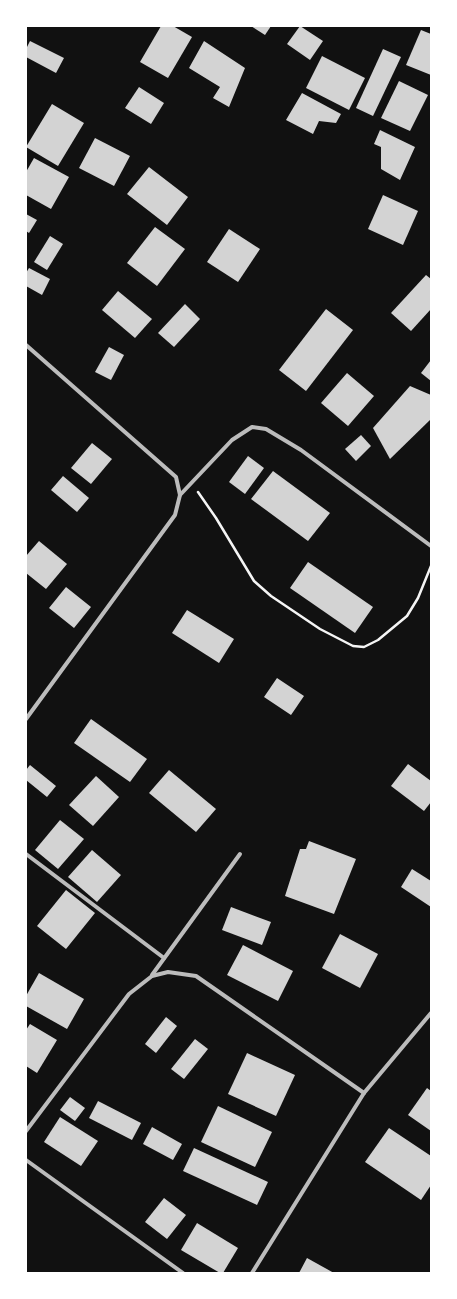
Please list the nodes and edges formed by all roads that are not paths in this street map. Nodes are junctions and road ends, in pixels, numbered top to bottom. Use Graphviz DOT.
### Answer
graph roads {
  1 [pos="26,345"];
  2 [pos="180,495"];
  3 [pos="431,546"];
  4 [pos="26,719"];
  5 [pos="26,854"];
  6 [pos="240,854"];
  7 [pos="164,958"];
  8 [pos="152,976"];
  9 [pos="431,1013"];
  10 [pos="364,1093"];
  11 [pos="26,1131"];
  12 [pos="26,1160"];
  13 [pos="183,1273"];
  14 [pos="252,1273"];
  1 -- 2 [label="street"];
  2 -- 3 [label="street"];
  2 -- 4 [label="street"];
  5 -- 7 [label="street"];
  6 -- 7 [label="street"];
  7 -- 8 [label="street"];
  8 -- 10 [label="street"];
  8 -- 11 [label="street"];
  9 -- 10 [label="street"];
  10 -- 14 [label="street"];
  12 -- 13 [label="street"];
}
